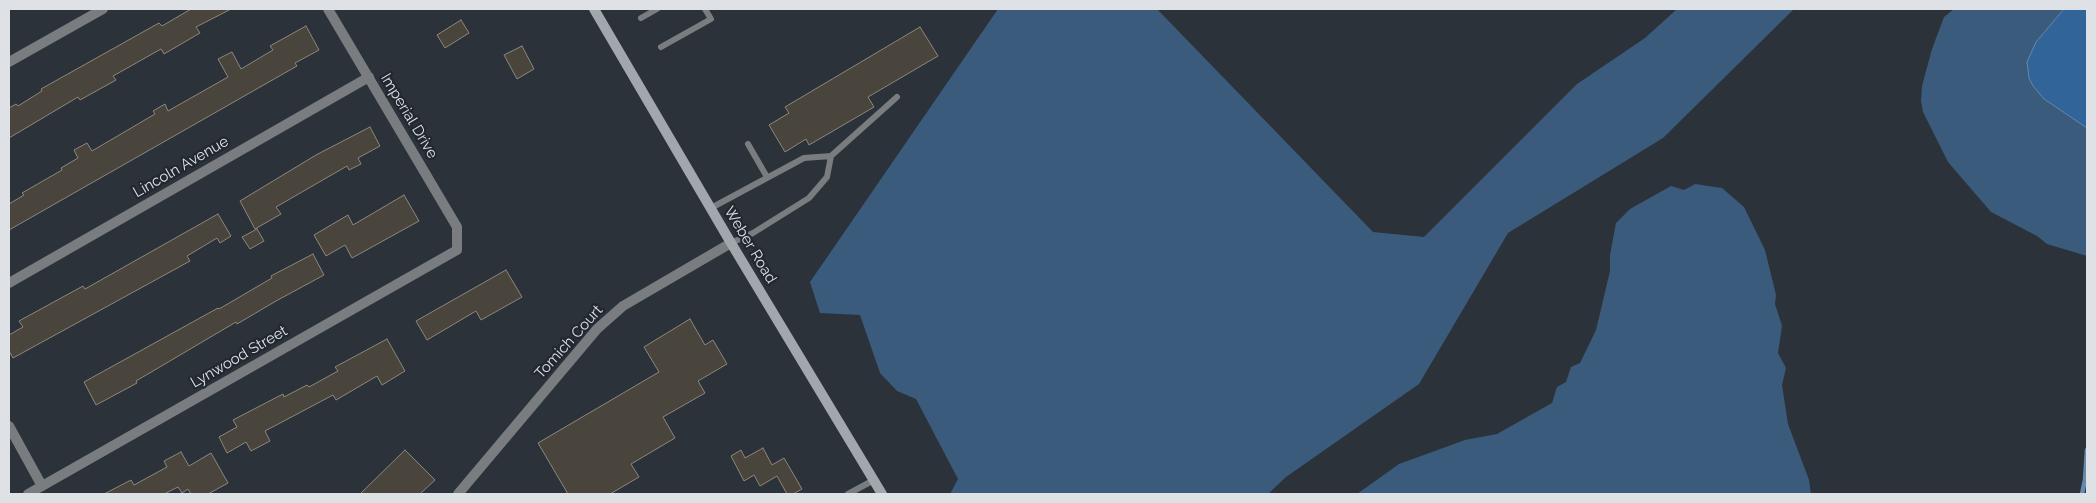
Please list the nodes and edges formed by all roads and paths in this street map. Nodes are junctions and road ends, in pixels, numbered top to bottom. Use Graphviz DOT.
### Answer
graph roads {
  1 [pos="103,9"];
  2 [pos="328,9"];
  3 [pos="594,9"];
  4 [pos="656,9"];
  5 [pos="705,9"];
  6 [pos="641,18"];
  7 [pos="661,47"];
  8 [pos="9,62"];
  9 [pos="369,77"];
  10 [pos="897,97"];
  11 [pos="748,144"];
  12 [pos="831,156"];
  13 [pos="766,177"];
  14 [pos="711,208"];
  15 [pos="458,241"];
  16 [pos="731,242"];
  17 [pos="9,283"];
  18 [pos="9,426"];
  19 [pos="874,480"];
  20 [pos="42,486"];
  21 [pos="28,494"];
  22 [pos="458,494"];
  23 [pos="848,494"];
  24 [pos="882,494"];
  1 -- 8 [label="street"];
  2 -- 9 [label="street, Imperial Drive"];
  3 -- 14 [label="main road, Weber Road"];
  4 -- 6 [label="lane"];
  5 -- 7 [label="lane"];
  9 -- 15 [label="street, Imperial Drive"];
  9 -- 17 [label="street, Lincoln Avenue"];
  10 -- 12 [label="lane"];
  11 -- 13 [label="lane"];
  12 -- 13 [label="lane"];
  12 -- 16 [label="lane"];
  13 -- 14 [label="lane"];
  14 -- 16 [label="main road, Weber Road"];
  15 -- 20 [label="street, Lynwood Street"];
  16 -- 19 [label="main road, Weber Road"];
  16 -- 22 [label="street, Tomich Court"];
  18 -- 20 [label="street"];
  19 -- 23 [label="lane"];
  19 -- 24 [label="main road, Weber Road"];
  20 -- 21 [label="street, Lynwood Street"];
}
